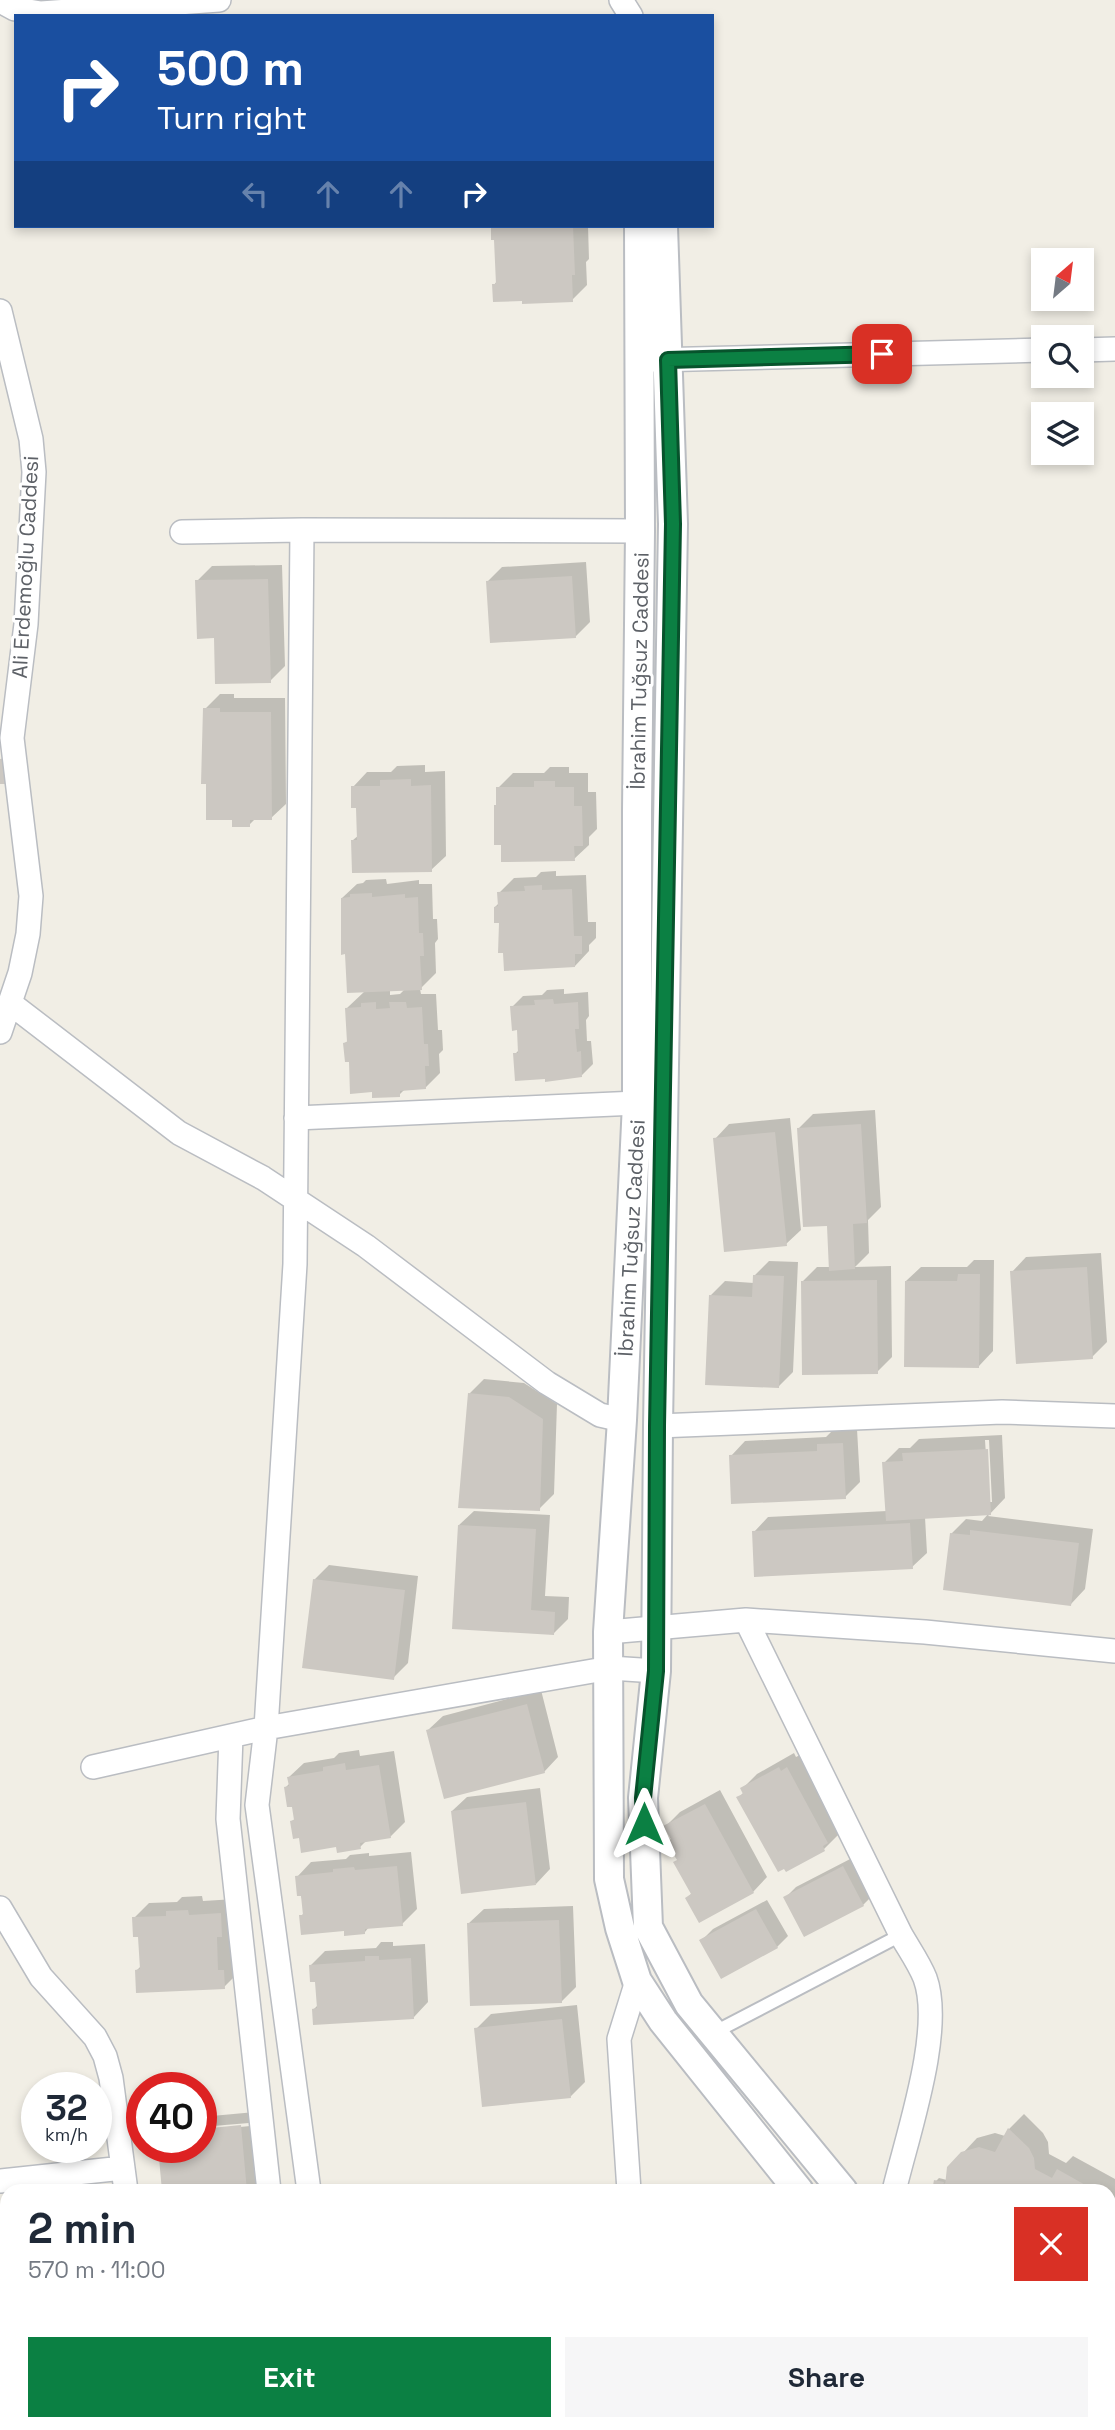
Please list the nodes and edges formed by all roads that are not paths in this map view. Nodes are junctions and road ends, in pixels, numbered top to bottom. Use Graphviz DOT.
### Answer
graph roads {
  1 [pos="219,0"];
  2 [pos="0,1"];
  3 [pos="639,228"];
  4 [pos="663,228"];
  5 [pos="0,311"];
  6 [pos="1094,349"];
  7 [pos="1115,349"];
  8 [pos="1031,351"];
  9 [pos="639,360"];
  10 [pos="668,360"];
  11 [pos="302,530"];
  12 [pos="640,531"];
  13 [pos="182,532"];
  14 [pos="10,1003"];
  15 [pos="0,1032"];
  16 [pos="637,1104"];
  17 [pos="296,1118"];
  18 [pos="295,1198"];
  19 [pos="1115,1416"];
  20 [pos="622,1420"];
  21 [pos="657,1426"];
  22 [pos="746,1620"];
  23 [pos="655,1628"];
  24 [pos="608,1632"];
  25 [pos="1115,1651"];
  26 [pos="610,1668"];
  27 [pos="656,1671"];
  28 [pos="266,1728"];
  29 [pos="231,1736"];
  30 [pos="93,1767"];
  31 [pos="0,1908"];
  32 [pos="901,1935"];
  33 [pos="637,1981"];
  34 [pos="713,2033"];
  35 [pos="123,2168"];
  36 [pos="0,2181"];
  37 [pos="124,2184"];
  38 [pos="268,2184"];
  39 [pos="308,2184"];
  40 [pos="629,2184"];
  41 [pos="793,2184"];
  42 [pos="837,2184"];
  43 [pos="896,2184"];
  1 -- 2 [label="street"];
  3 -- 9 [label="street, İbrahim Tuğsuz Caddesi"];
  4 -- 10 [label="street, İbrahim Tuğsuz Caddesi"];
  5 -- 14 [label="street, Ali Erdemoğlu Caddesi"];
  6 -- 7 [label="street"];
  8 -- 10 [label="street"];
  9 -- 10 [label="street"];
  9 -- 12 [label="street, İbrahim Tuğsuz Caddesi"];
  10 -- 21 [label="street, İbrahim Tuğsuz Caddesi"];
  11 -- 12 [label="street"];
  11 -- 13 [label="street"];
  11 -- 17 [label="street"];
  12 -- 16 [label="street, İbrahim Tuğsuz Caddesi"];
  14 -- 15 [label="street, Ali Erdemoğlu Caddesi"];
  14 -- 18 [label="street"];
  16 -- 17 [label="street"];
  16 -- 20 [label="street, İbrahim Tuğsuz Caddesi"];
  17 -- 18 [label="street"];
  18 -- 20 [label="street"];
  18 -- 28 [label="street"];
  19 -- 21 [label="street"];
  20 -- 24 [label="street, İbrahim Tuğsuz Caddesi"];
  21 -- 23 [label="street, İbrahim Tuğsuz Caddesi"];
  22 -- 23 [label="street"];
  22 -- 25 [label="street"];
  22 -- 32 [label="street"];
  23 -- 24 [label="street"];
  23 -- 27 [label="street, İbrahim Tuğsuz Caddesi"];
  24 -- 26 [label="street, İbrahim Tuğsuz Caddesi"];
  26 -- 27 [label="street"];
  26 -- 28 [label="street"];
  26 -- 33 [label="street, İbrahim Tuğsuz Caddesi"];
  27 -- 34 [label="street, İbrahim Tuğsuz Caddesi"];
  28 -- 29 [label="street"];
  28 -- 39 [label="street"];
  29 -- 30 [label="street"];
  29 -- 38 [label="street"];
  31 -- 35 [label="street"];
  32 -- 34 [label="lane"];
  32 -- 43 [label="street"];
  33 -- 40 [label="street"];
  33 -- 41 [label="street, İbrahim Tuğsuz Caddesi"];
  34 -- 42 [label="street, İbrahim Tuğsuz Caddesi"];
  35 -- 36 [label="street"];
  35 -- 37 [label="street"];
}
